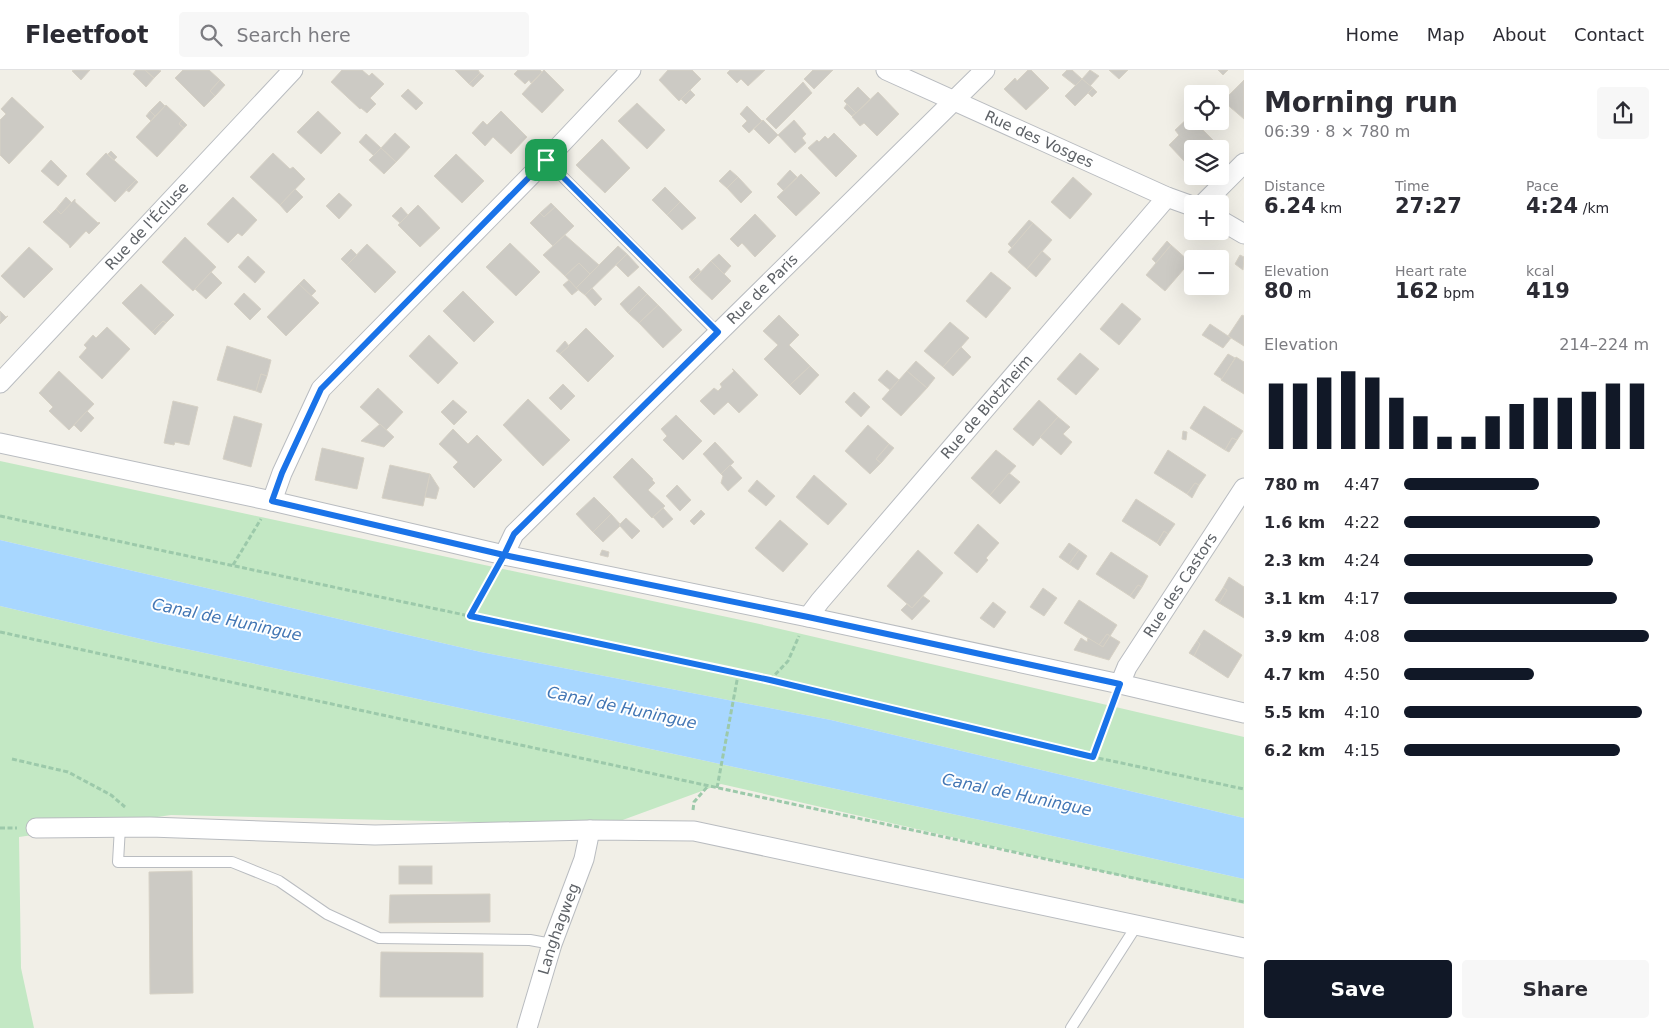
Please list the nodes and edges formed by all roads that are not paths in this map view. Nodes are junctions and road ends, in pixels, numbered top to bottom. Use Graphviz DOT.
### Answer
graph roads {
  1 [pos="294,70"];
  2 [pos="631,70"];
  3 [pos="886,70"];
  4 [pos="985,70"];
  5 [pos="955,101"];
  6 [pos="546,160"];
  7 [pos="1244,163"];
  8 [pos="1212,195"];
  9 [pos="1167,197"];
  10 [pos="1184,203"];
  11 [pos="1229,225"];
  12 [pos="1244,234"];
  13 [pos="718,332"];
  14 [pos="0,383"];
  15 [pos="0,443"];
  16 [pos="1244,488"];
  17 [pos="272,501"];
  18 [pos="504,555"];
  19 [pos="808,617"];
  20 [pos="1120,684"];
  21 [pos="1244,713"];
  22 [pos="120,827"];
  23 [pos="36,828"];
  24 [pos="590,830"];
  25 [pos="1137,925"];
  26 [pos="552,944"];
  27 [pos="1244,948"];
  28 [pos="527,1028"];
  29 [pos="1071,1028"];
  1 -- 14 [label="street, Rue de l'Écluse"];
  2 -- 6 [label="street"];
  3 -- 5 [label="street, Rue des Vosges"];
  4 -- 5 [label="street, Rue de Paris"];
  5 -- 9 [label="street, Rue des Vosges"];
  5 -- 13 [label="street, Rue de Paris"];
  6 -- 13 [label="lane"];
  6 -- 17 [label="street"];
  7 -- 8 [label="street"];
  9 -- 10 [label="street, Rue des Vosges"];
  9 -- 19 [label="street, Rue de Blotzheim"];
  11 -- 12 [label="street"];
  13 -- 18 [label="street, Rue de Paris"];
  15 -- 17 [label="street"];
  16 -- 20 [label="street, Rue des Castors"];
  17 -- 18 [label="street"];
  18 -- 19 [label="street"];
  19 -- 20 [label="street"];
  20 -- 21 [label="street"];
  22 -- 23 [label="street"];
  22 -- 24 [label="street"];
  22 -- 26 [label="lane"];
  24 -- 25 [label="street"];
  24 -- 26 [label="street, Langhagweg"];
  25 -- 27 [label="street"];
  25 -- 29 [label="lane"];
  26 -- 28 [label="street, Langhagweg"];
}
